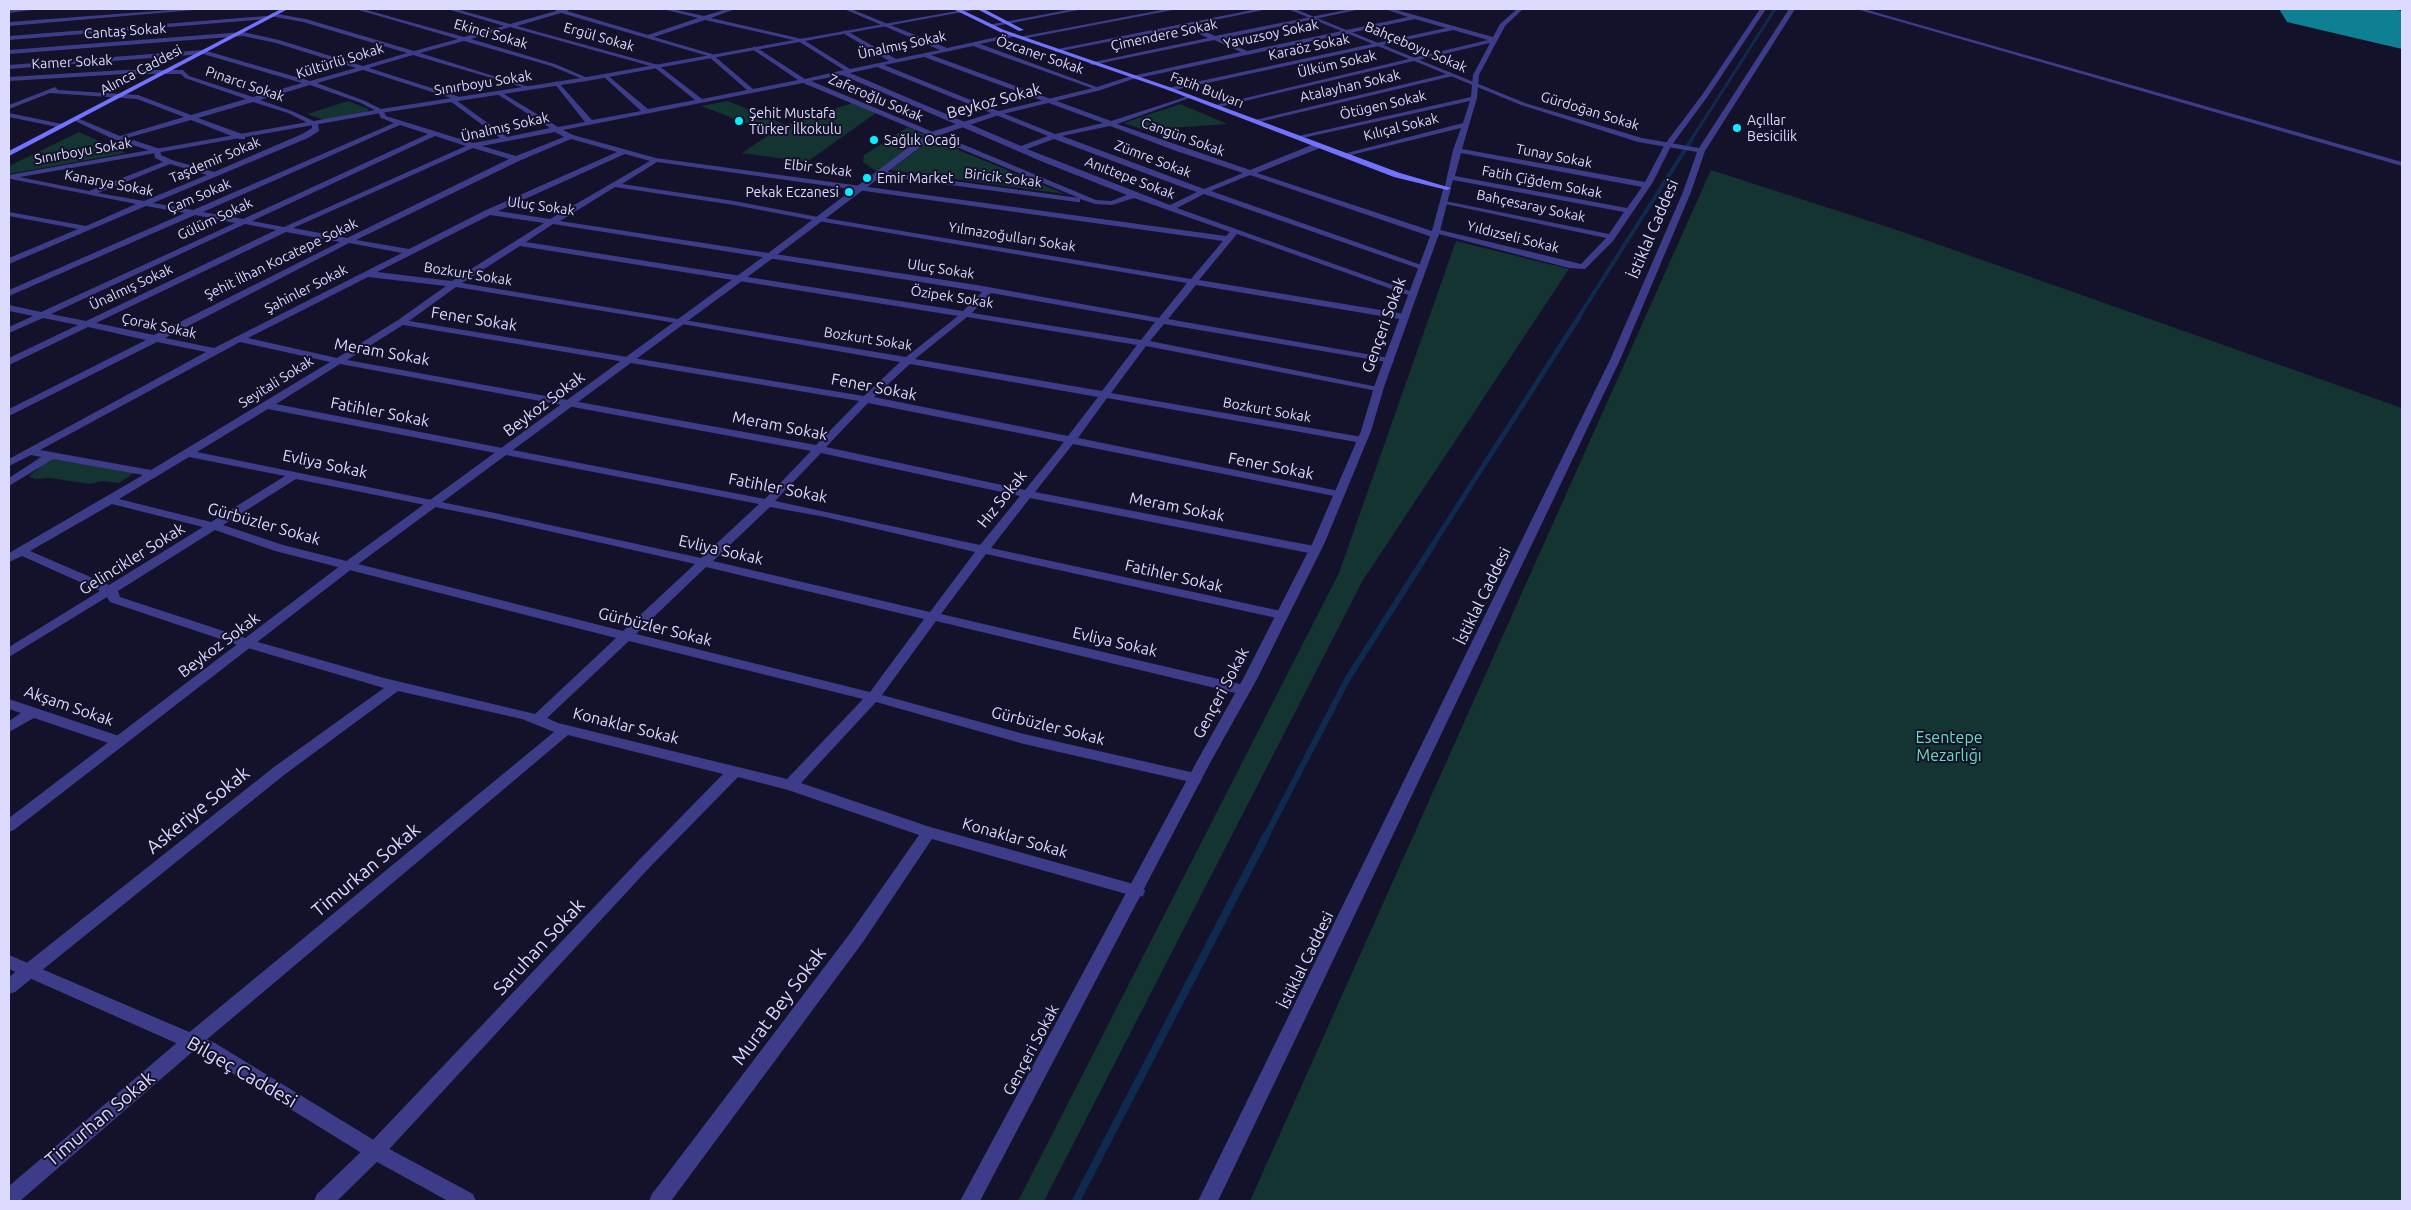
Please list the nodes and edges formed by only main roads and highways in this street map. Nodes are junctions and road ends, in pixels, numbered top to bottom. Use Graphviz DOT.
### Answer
graph roads {
  1 [pos="285,9"];
  2 [pos="980,9"];
  3 [pos="958,10"];
  4 [pos="10,152"];
  1 -- 4 [label="main road, Alınca Caddesi"];
  2 -- 3 [label="main road, Fatih Bulvarı"];
}
